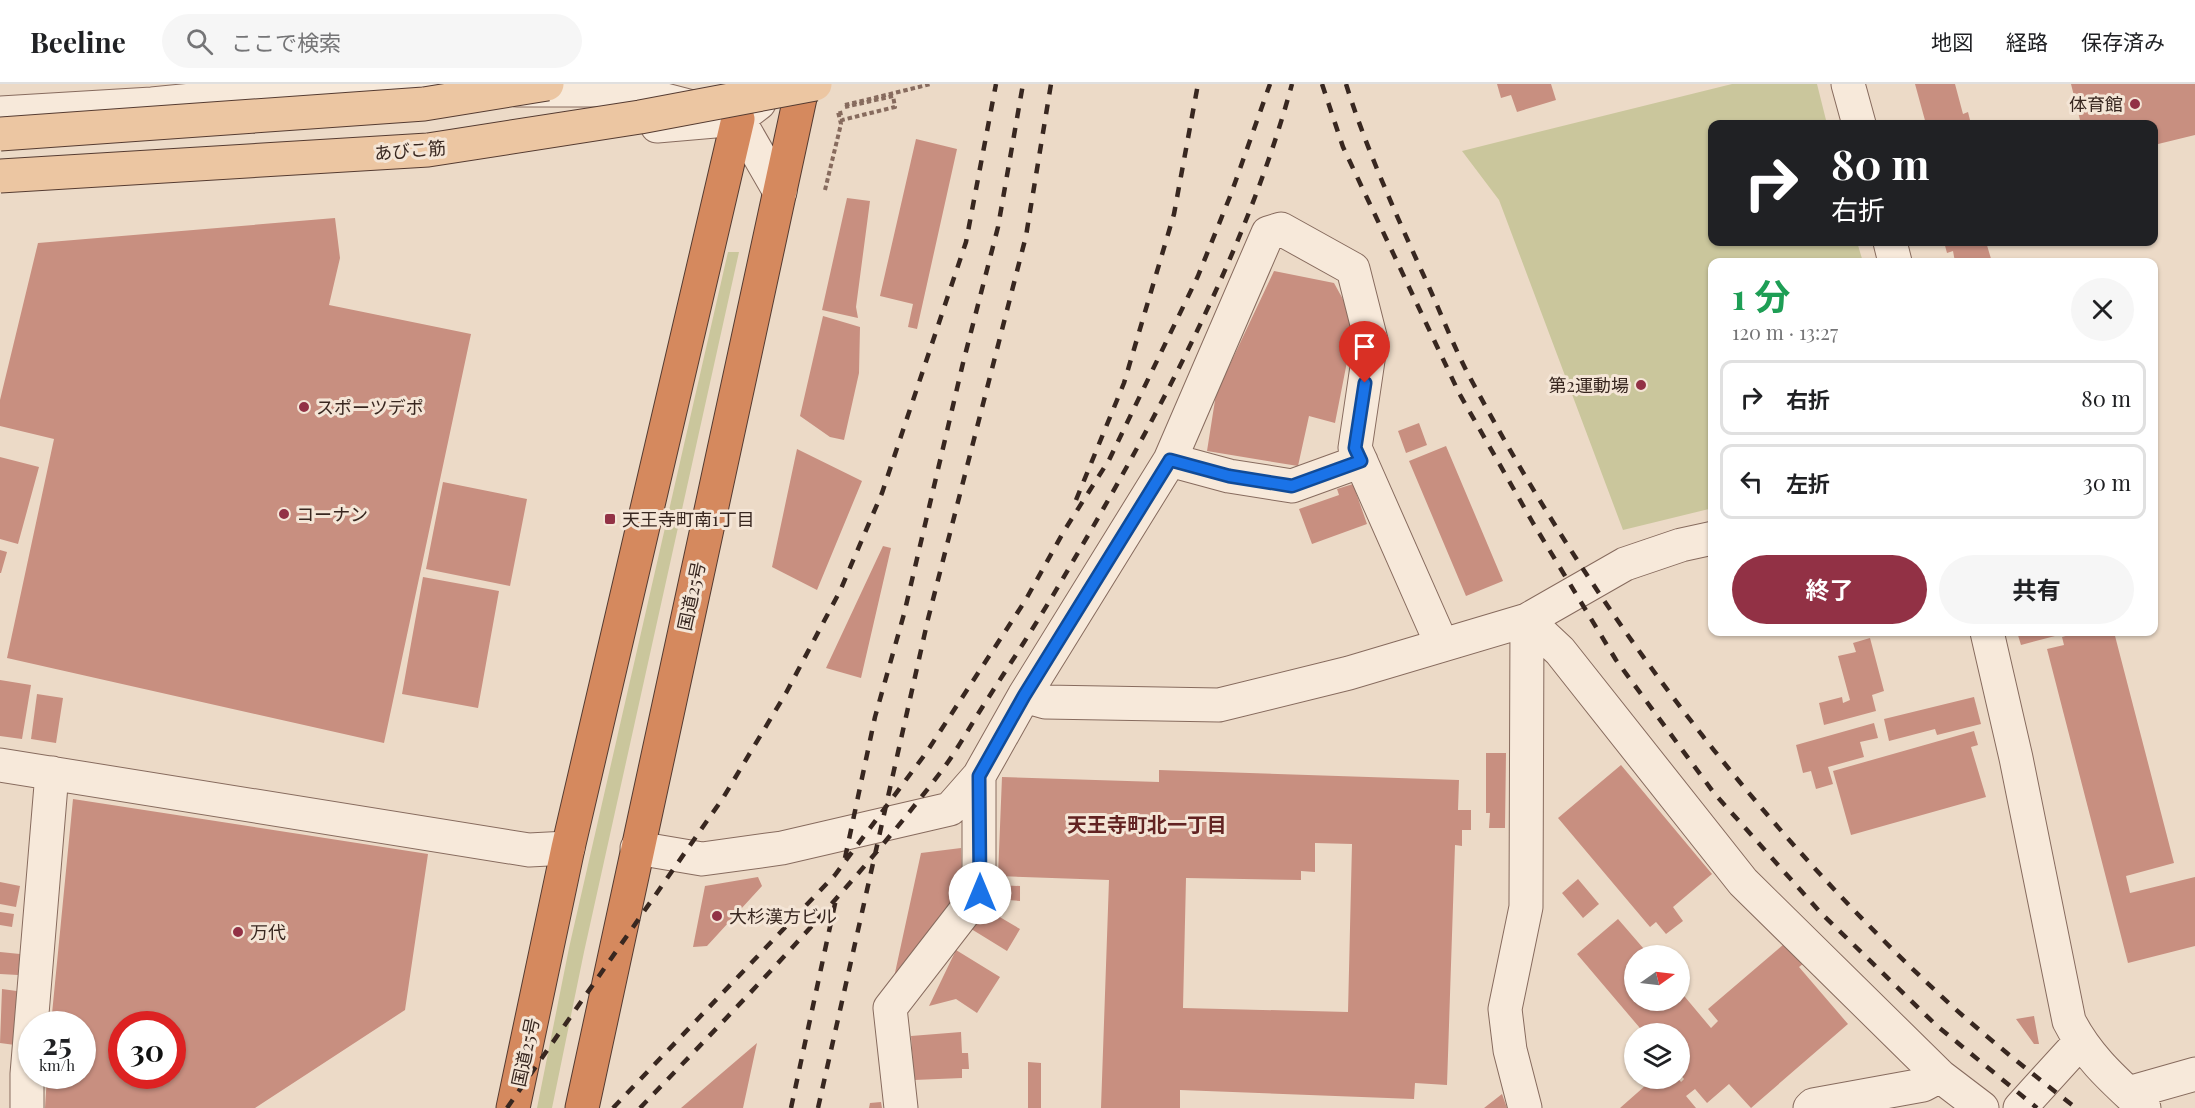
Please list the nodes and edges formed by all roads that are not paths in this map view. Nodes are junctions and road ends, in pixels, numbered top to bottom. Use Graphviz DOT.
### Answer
graph roads {
  1 [pos="547,84"];
  2 [pos="744,84"];
  3 [pos="784,84"];
  4 [pos="803,84"];
  5 [pos="815,84"];
  6 [pos="1848,84"];
  7 [pos="296,87"];
  8 [pos="0,113"];
  9 [pos="738,119"];
  10 [pos="1858,120"];
  11 [pos="0,134"];
  12 [pos="0,176"];
  13 [pos="0,192"];
  14 [pos="780,192"];
  15 [pos="1170,460"];
  16 [pos="1361,461"];
  17 [pos="1708,539"];
  18 [pos="1527,620"];
  19 [pos="1988,636"];
  20 [pos="1442,645"];
  21 [pos="1024,696"];
  22 [pos="0,765"];
  23 [pos="52,773"];
  24 [pos="979,776"];
  25 [pos="568,848"];
  26 [pos="637,848"];
  27 [pos="2080,1042"];
  28 [pos="14,1072"];
  29 [pos="2195,1074"];
  30 [pos="1940,1076"];
  31 [pos="2136,1100"];
  32 [pos="27,1108"];
  33 [pos="513,1108"];
  34 [pos="582,1108"];
  35 [pos="901,1108"];
  36 [pos="1525,1108"];
  37 [pos="1810,1108"];
  38 [pos="1982,1108"];
  39 [pos="2020,1108"];
  1 -- 11 [label="main road, bridge"];
  2 -- 9 [label="street"];
  3 -- 9 [label="street"];
  4 -- 14 [label="highway, 国道25号"];
  5 -- 12 [label="main road, あびこ筋, bridge"];
  6 -- 10 [label="street"];
  7 -- 8 [label="street"];
  7 -- 9 [label="street"];
  9 -- 13 [label="street"];
  9 -- 14 [label="street"];
  9 -- 25 [label="highway, 国道25号"];
  14 -- 26 [label="highway, 国道25号"];
  15 -- 16 [label="street"];
  15 -- 16 [label="street"];
  15 -- 21 [label="street"];
  16 -- 20 [label="street"];
  17 -- 18 [label="street"];
  18 -- 20 [label="street"];
  18 -- 30 [label="street"];
  18 -- 36 [label="street"];
  19 -- 27 [label="street"];
  20 -- 21 [label="street"];
  21 -- 24 [label="street"];
  22 -- 23 [label="street"];
  23 -- 25 [label="street"];
  23 -- 28 [label="street"];
  24 -- 26 [label="street"];
  24 -- 35 [label="street"];
  25 -- 33 [label="highway, 国道25号"];
  26 -- 34 [label="highway, 国道25号"];
  27 -- 31 [label="street"];
  27 -- 39 [label="street"];
  28 -- 32 [label="street"];
  29 -- 31 [label="street"];
  30 -- 37 [label="street"];
  30 -- 38 [label="street"];
}
